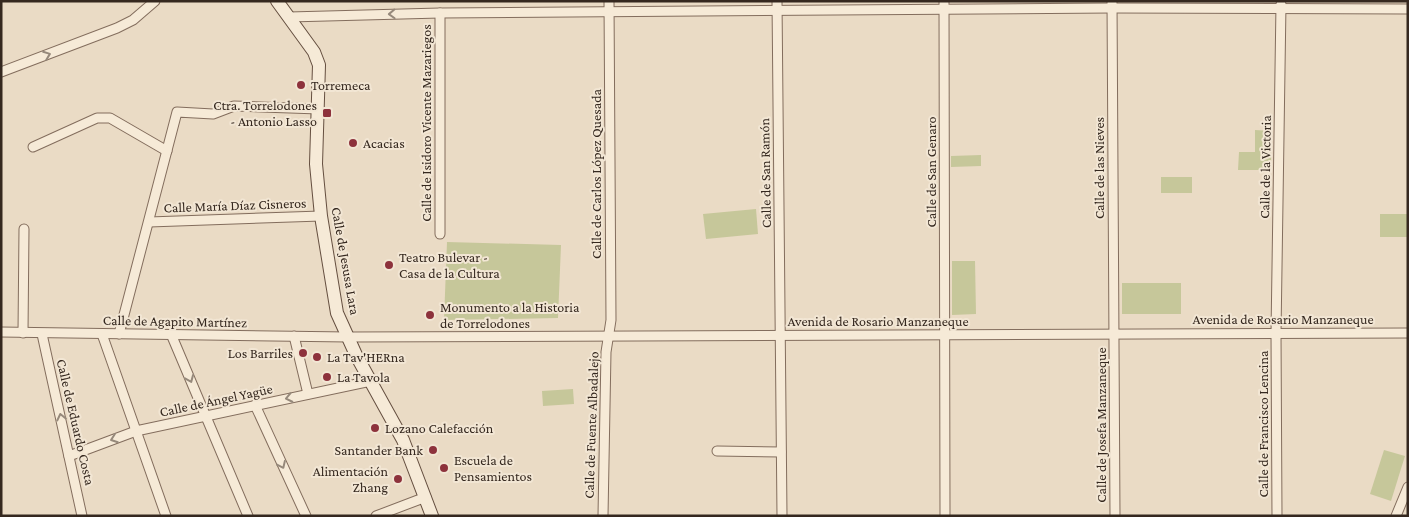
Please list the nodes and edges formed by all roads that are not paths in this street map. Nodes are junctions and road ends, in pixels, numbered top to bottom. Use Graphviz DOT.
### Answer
graph roads {
  1 [pos="155,1"];
  2 [pos="277,1"];
  3 [pos="609,1"];
  4 [pos="1281,4"];
  5 [pos="944,5"];
  6 [pos="1112,5"];
  7 [pos="777,6"];
  8 [pos="1408,9"];
  9 [pos="609,12"];
  10 [pos="440,13"];
  11 [pos="289,17"];
  12 [pos="1,72"];
  13 [pos="319,109"];
  14 [pos="33,147"];
  15 [pos="167,151"];
  16 [pos="321,216"];
  17 [pos="149,222"];
  18 [pos="24,229"];
  19 [pos="440,234"];
  20 [pos="1,332"];
  21 [pos="23,333"];
  22 [pos="1276,333"];
  23 [pos="1408,333"];
  24 [pos="42,334"];
  25 [pos="102,334"];
  26 [pos="119,334"];
  27 [pos="172,334"];
  28 [pos="944,334"];
  29 [pos="1115,334"];
  30 [pos="780,335"];
  31 [pos="294,336"];
  32 [pos="609,336"];
  33 [pos="348,337"];
  34 [pos="371,381"];
  35 [pos="308,394"];
  36 [pos="254,405"];
  37 [pos="206,415"];
  38 [pos="136,431"];
  39 [pos="717,452"];
  40 [pos="781,452"];
  41 [pos="69,456"];
  42 [pos="1408,487"];
  43 [pos="426,497"];
  44 [pos="82,516"];
  45 [pos="166,516"];
  46 [pos="248,516"];
  47 [pos="306,516"];
  48 [pos="376,516"];
  49 [pos="432,516"];
  50 [pos="603,516"];
  51 [pos="782,516"];
  52 [pos="945,516"];
  53 [pos="1115,516"];
  54 [pos="1277,516"];
  55 [pos="1396,516"];
  12 -- 1 [label="street, one-way"];
  2 -- 11 [label="main road"];
  3 -- 9 [label="street, Calle de Carlos López Quesada"];
  4 -- 6 [label="street"];
  4 -- 8 [label="street"];
  4 -- 22 [label="street, Calle de la Victoria"];
  5 -- 6 [label="street"];
  5 -- 7 [label="street"];
  5 -- 28 [label="street, Calle de San Genaro"];
  6 -- 29 [label="street, Calle de las Nieves"];
  7 -- 9 [label="street"];
  7 -- 30 [label="street, Calle de San Ramón"];
  9 -- 10 [label="street"];
  9 -- 32 [label="street, Calle de Carlos López Quesada"];
  10 -- 11 [label="street, one-way"];
  10 -- 19 [label="street, Calle de Isidoro Vicente Mazariegos"];
  11 -- 13 [label="main road, Calle de Jesusa Lara"];
  13 -- 15 [label="street"];
  13 -- 16 [label="main road, Calle de Jesusa Lara"];
  14 -- 15 [label="street"];
  15 -- 17 [label="street"];
  16 -- 17 [label="street, Calle María Díaz Cisneros"];
  16 -- 33 [label="main road, Calle de Jesusa Lara"];
  17 -- 26 [label="street"];
  18 -- 21 [label="street"];
  20 -- 21 [label="street, Calle de Agapito Martínez"];
  21 -- 24 [label="street, Calle de Agapito Martínez"];
  22 -- 23 [label="street, Avenida de Rosario Manzaneque"];
  22 -- 29 [label="street, Avenida de Rosario Manzaneque"];
  22 -- 54 [label="street, Calle de Francisco Lencina"];
  24 -- 25 [label="street, Calle de Agapito Martínez"];
  41 -- 24 [label="street, Calle de Eduardo Costa, one-way"];
  25 -- 26 [label="street, Calle de Agapito Martínez"];
  25 -- 38 [label="street"];
  26 -- 27 [label="street, Calle de Agapito Martínez"];
  27 -- 31 [label="street, Calle de Agapito Martínez"];
  27 -- 37 [label="street, one-way"];
  28 -- 29 [label="street, Avenida de Rosario Manzaneque"];
  28 -- 30 [label="street, Avenida de Rosario Manzaneque"];
  28 -- 52 [label="street, Calle de San Genaro"];
  29 -- 53 [label="street, Calle de Josefa Manzaneque"];
  30 -- 32 [label="street, Avenida de Rosario Manzaneque"];
  30 -- 40 [label="street, Calle de San Ramón"];
  31 -- 33 [label="street, Calle de Agapito Martínez"];
  31 -- 35 [label="street"];
  32 -- 33 [label="street, Avenida de Rosario Manzaneque"];
  32 -- 50 [label="street, Calle de Fuente Albadalejo"];
  33 -- 34 [label="main road, Calle de Jesusa Lara"];
  34 -- 35 [label="street, Calle de Ángel Yagüe"];
  34 -- 43 [label="main road, Calle de Jesusa Lara"];
  35 -- 36 [label="street, Calle de Ángel Yagüe, one-way"];
  36 -- 37 [label="street, Calle de Ángel Yagüe"];
  36 -- 47 [label="street, one-way"];
  37 -- 38 [label="street, Calle de Ángel Yagüe"];
  37 -- 46 [label="street"];
  38 -- 41 [label="street, Calle de Ángel Yagüe, one-way"];
  38 -- 45 [label="street"];
  39 -- 40 [label="street"];
  40 -- 51 [label="street, Calle de San Ramón"];
  41 -- 44 [label="street, Calle de Eduardo Costa"];
  42 -- 55 [label="street"];
  43 -- 48 [label="street"];
  43 -- 49 [label="main road, Calle de Jesusa Lara"];
}
